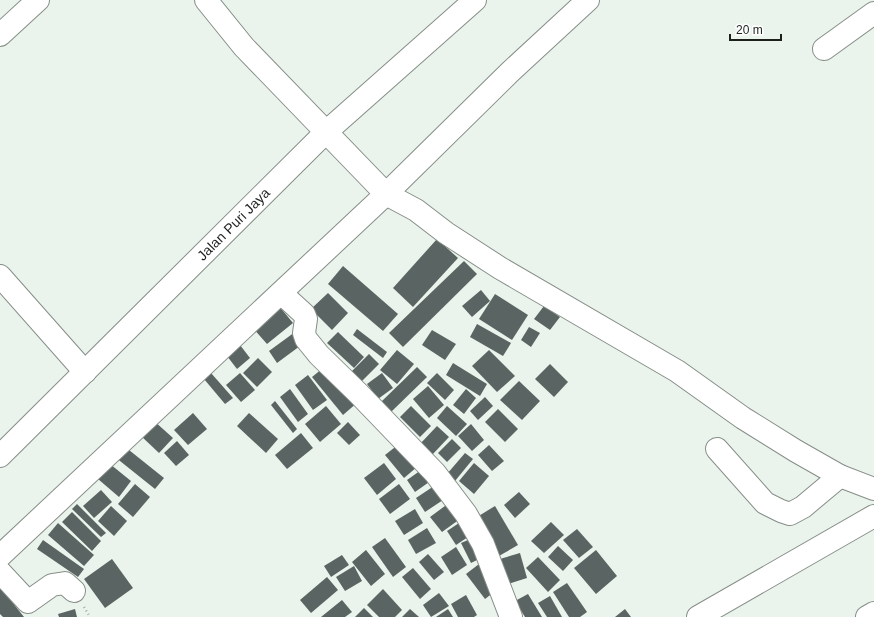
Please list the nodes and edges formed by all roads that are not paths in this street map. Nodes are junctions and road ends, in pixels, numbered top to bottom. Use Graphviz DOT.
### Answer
graph roads {
  1 [pos="38,0"];
  2 [pos="206,0"];
  3 [pos="475,0"];
  4 [pos="588,0"];
  5 [pos="874,13"];
  6 [pos="0,36"];
  7 [pos="824,49"];
  8 [pos="333,139"];
  9 [pos="382,191"];
  10 [pos="0,276"];
  11 [pos="281,293"];
  12 [pos="85,372"];
  13 [pos="717,449"];
  14 [pos="0,456"];
  15 [pos="840,476"];
  16 [pos="874,489"];
  17 [pos="874,516"];
  18 [pos="0,556"];
  19 [pos="0,572"];
  20 [pos="74,591"];
  21 [pos="874,613"];
  22 [pos="511,617"];
  23 [pos="698,617"];
  24 [pos="867,617"];
  1 -- 6 [label="street"];
  2 -- 8 [label="street"];
  3 -- 8 [label="street, Jalan Puri Jaya"];
  4 -- 9 [label="street"];
  5 -- 7 [label="street"];
  8 -- 9 [label="street"];
  8 -- 12 [label="street, Jalan Puri Jaya"];
  9 -- 11 [label="street"];
  9 -- 15 [label="street"];
  10 -- 12 [label="street"];
  11 -- 18 [label="street"];
  11 -- 22 [label="street"];
  12 -- 14 [label="street, Jalan Puri Jaya"];
  13 -- 15 [label="street"];
  15 -- 16 [label="street"];
  17 -- 23 [label="street"];
  19 -- 20 [label="street"];
  21 -- 24 [label="street"];
}
